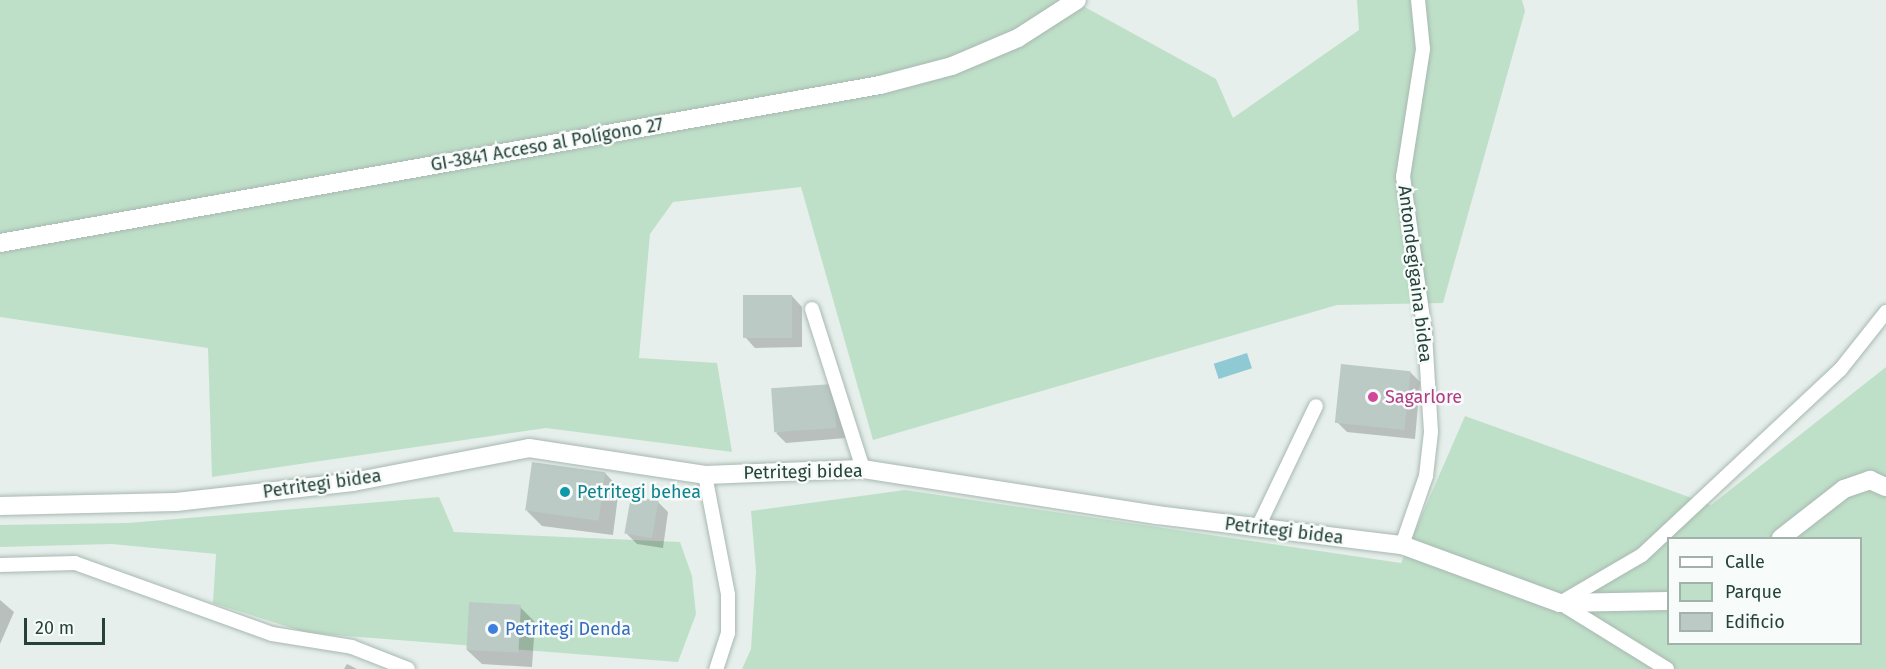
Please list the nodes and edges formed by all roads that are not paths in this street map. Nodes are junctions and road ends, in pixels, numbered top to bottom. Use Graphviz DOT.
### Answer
graph roads {
  1 [pos="1077,0"];
  2 [pos="1418,0"];
  3 [pos="0,243"];
  4 [pos="812,309"];
  5 [pos="1886,312"];
  6 [pos="1316,406"];
  7 [pos="863,469"];
  8 [pos="705,475"];
  9 [pos="1886,487"];
  10 [pos="0,506"];
  11 [pos="1258,527"];
  12 [pos="1782,537"];
  13 [pos="1402,545"];
  14 [pos="0,565"];
  15 [pos="1667,601"];
  16 [pos="1560,603"];
  17 [pos="408,669"];
  18 [pos="716,669"];
  19 [pos="1667,669"];
  1 -- 3 [label="street, GI-3841 Acceso al Polígono 27"];
  2 -- 13 [label="lane, Antondegigaina bidea"];
  4 -- 7 [label="lane"];
  5 -- 16 [label="lane"];
  6 -- 11 [label="lane"];
  7 -- 8 [label="street, Petritegi bidea"];
  7 -- 11 [label="street, Petritegi bidea"];
  8 -- 10 [label="street, Petritegi bidea"];
  8 -- 18 [label="lane"];
  9 -- 12 [label="street"];
  11 -- 13 [label="street, Petritegi bidea"];
  13 -- 16 [label="street, Petritegi bidea"];
  14 -- 17 [label="lane"];
  15 -- 16 [label="street, Petritegi bidea"];
  16 -- 19 [label="lane"];
}
